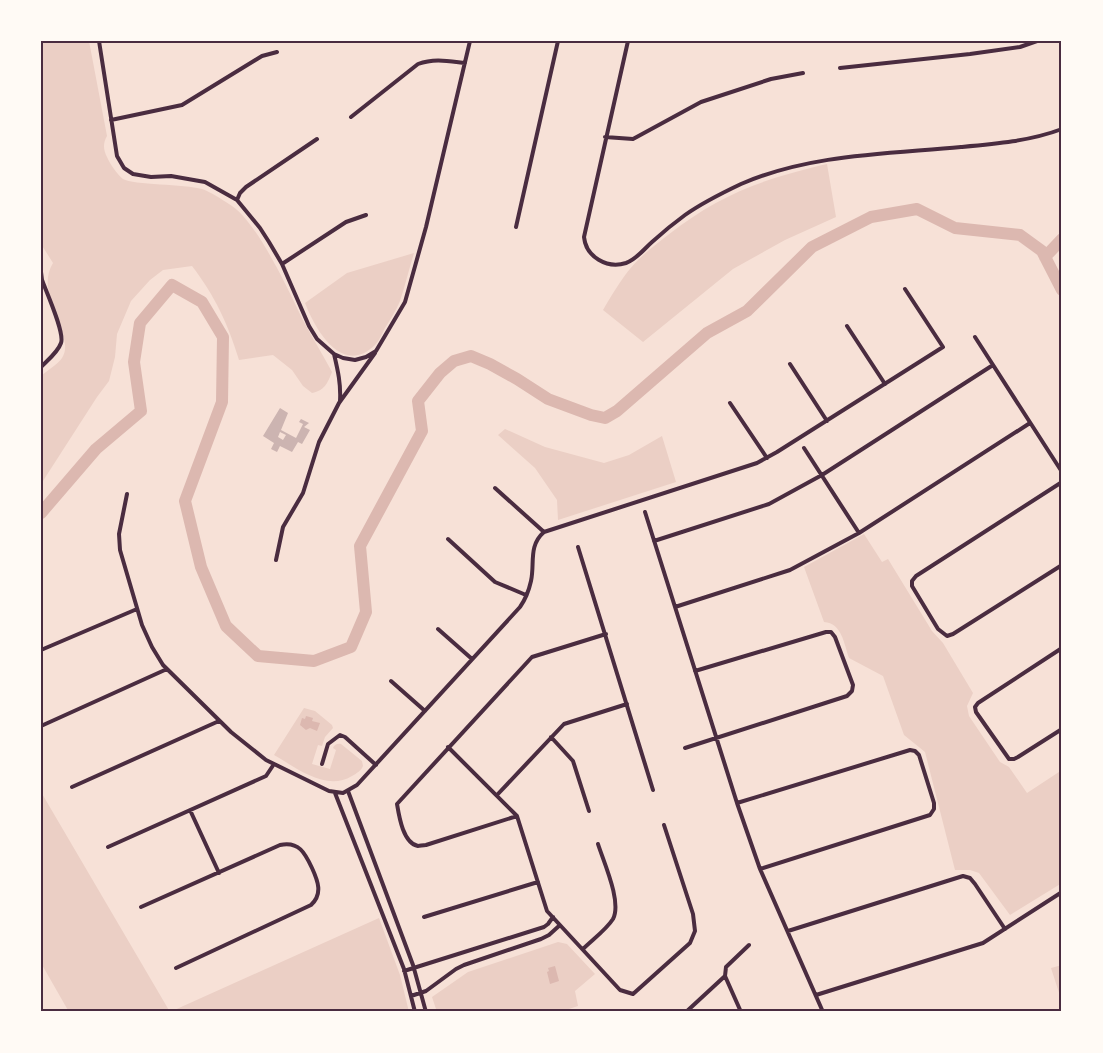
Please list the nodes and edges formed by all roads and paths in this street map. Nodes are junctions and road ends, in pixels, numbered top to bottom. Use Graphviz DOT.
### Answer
graph roads {
  1 [pos="99,41"];
  2 [pos="470,41"];
  3 [pos="558,41"];
  4 [pos="628,41"];
  5 [pos="1037,41"];
  6 [pos="277,52"];
  7 [pos="465,63"];
  8 [pos="840,68"];
  9 [pos="803,73"];
  10 [pos="351,116"];
  11 [pos="111,120"];
  12 [pos="1062,129"];
  13 [pos="605,137"];
  14 [pos="317,139"];
  15 [pos="237,200"];
  16 [pos="366,215"];
  17 [pos="516,227"];
  18 [pos="282,264"];
  19 [pos="41,272"];
  20 [pos="905,289"];
  21 [pos="847,326"];
  22 [pos="975,337"];
  23 [pos="376,351"];
  24 [pos="334,354"];
  25 [pos="790,364"];
  26 [pos="993,365"];
  27 [pos="41,367"];
  28 [pos="885,384"];
  29 [pos="730,402"];
  30 [pos="340,403"];
  31 [pos="827,421"];
  32 [pos="1030,423"];
  33 [pos="804,448"];
  34 [pos="767,458"];
  35 [pos="1062,472"];
  36 [pos="822,475"];
  37 [pos="1062,482"];
  38 [pos="495,488"];
  39 [pos="127,494"];
  40 [pos="645,512"];
  41 [pos="544,532"];
  42 [pos="859,533"];
  43 [pos="448,539"];
  44 [pos="654,541"];
  45 [pos="578,547"];
  46 [pos="276,560"];
  47 [pos="1062,565"];
  48 [pos="526,595"];
  49 [pos="675,607"];
  50 [pos="137,609"];
  51 [pos="438,629"];
  52 [pos="606,634"];
  53 [pos="1062,648"];
  54 [pos="41,650"];
  55 [pos="472,659"];
  56 [pos="167,669"];
  57 [pos="695,671"];
  58 [pos="391,682"];
  59 [pos="627,704"];
  60 [pos="425,711"];
  61 [pos="219,721"];
  62 [pos="41,726"];
  63 [pos="1062,729"];
  64 [pos="550,737"];
  65 [pos="716,738"];
  66 [pos="448,747"];
  67 [pos="685,748"];
  68 [pos="274,764"];
  69 [pos="322,764"];
  70 [pos="376,765"];
  71 [pos="72,788"];
  72 [pos="653,790"];
  73 [pos="348,791"];
  74 [pos="335,793"];
  75 [pos="497,795"];
  76 [pos="737,803"];
  77 [pos="190,810"];
  78 [pos="589,811"];
  79 [pos="517,816"];
  80 [pos="664,825"];
  81 [pos="598,844"];
  82 [pos="108,847"];
  83 [pos="760,869"];
  84 [pos="219,873"];
  85 [pos="538,882"];
  86 [pos="1062,892"];
  87 [pos="141,907"];
  88 [pos="424,917"];
  89 [pos="553,917"];
  90 [pos="560,926"];
  91 [pos="1005,929"];
  92 [pos="788,931"];
  93 [pos="749,945"];
  94 [pos="582,949"];
  95 [pos="176,968"];
  96 [pos="414,968"];
  97 [pos="404,971"];
  98 [pos="725,976"];
  99 [pos="421,993"];
  100 [pos="816,995"];
  101 [pos="410,996"];
  102 [pos="415,1012"];
  103 [pos="426,1012"];
  104 [pos="686,1012"];
  105 [pos="741,1012"];
  106 [pos="823,1012"];
  1 -- 11 [label="street"];
  2 -- 7 [label="street"];
  3 -- 17 [label="street"];
  4 -- 13 [label="street"];
  5 -- 8 [label="street"];
  6 -- 11 [label="street"];
  7 -- 10 [label="street"];
  7 -- 23 [label="street"];
  9 -- 13 [label="street"];
  11 -- 15 [label="street"];
  12 -- 13 [label="street"];
  14 -- 15 [label="street"];
  15 -- 18 [label="street"];
  16 -- 18 [label="street"];
  18 -- 24 [label="street"];
  19 -- 27 [label="street"];
  20 -- 28 [label="street"];
  21 -- 28 [label="street"];
  22 -- 26 [label="street"];
  23 -- 24 [label="street"];
  23 -- 30 [label="street"];
  24 -- 30 [label="street"];
  25 -- 31 [label="street"];
  26 -- 32 [label="street"];
  26 -- 36 [label="street"];
  28 -- 31 [label="street"];
  29 -- 34 [label="street"];
  30 -- 46 [label="street"];
  31 -- 34 [label="street"];
  32 -- 35 [label="street"];
  32 -- 42 [label="street"];
  33 -- 36 [label="street"];
  34 -- 41 [label="street"];
  36 -- 42 [label="street"];
  36 -- 44 [label="street"];
  37 -- 47 [label="street"];
  38 -- 41 [label="street"];
  39 -- 50 [label="street"];
  40 -- 44 [label="street"];
  41 -- 48 [label="street"];
  42 -- 49 [label="street"];
  43 -- 48 [label="street"];
  44 -- 49 [label="street"];
  45 -- 52 [label="street"];
  48 -- 55 [label="street"];
  49 -- 57 [label="street"];
  50 -- 54 [label="street"];
  50 -- 56 [label="street"];
  51 -- 55 [label="street"];
  52 -- 59 [label="street"];
  52 -- 66 [label="street"];
  53 -- 63 [label="street"];
  55 -- 60 [label="street"];
  56 -- 61 [label="street"];
  56 -- 62 [label="street"];
  57 -- 65 [label="street"];
  57 -- 65 [label="street"];
  58 -- 60 [label="street"];
  59 -- 64 [label="street"];
  59 -- 72 [label="street"];
  60 -- 70 [label="street"];
  61 -- 68 [label="street"];
  61 -- 71 [label="street"];
  64 -- 75 [label="street"];
  64 -- 78 [label="street"];
  65 -- 67 [label="street"];
  65 -- 76 [label="street"];
  66 -- 75 [label="street"];
  66 -- 79 [label="street"];
  68 -- 74 [label="street"];
  68 -- 77 [label="street"];
  69 -- 70 [label="street"];
  70 -- 73 [label="street"];
  73 -- 74 [label="street"];
  73 -- 96 [label="street"];
  74 -- 97 [label="street"];
  75 -- 79 [label="street"];
  76 -- 83 [label="street"];
  76 -- 83 [label="street"];
  77 -- 82 [label="street"];
  77 -- 84 [label="street"];
  79 -- 85 [label="street"];
  80 -- 94 [label="street"];
  81 -- 94 [label="street"];
  83 -- 92 [label="street"];
  84 -- 87 [label="street"];
  84 -- 95 [label="street"];
  85 -- 88 [label="street"];
  85 -- 89 [label="street"];
  86 -- 91 [label="street"];
  89 -- 90 [label="street"];
  89 -- 96 [label="street"];
  90 -- 94 [label="street"];
  90 -- 99 [label="street"];
  91 -- 92 [label="street"];
  91 -- 100 [label="street"];
  92 -- 100 [label="street"];
  93 -- 98 [label="street"];
  96 -- 97 [label="street"];
  96 -- 99 [label="street"];
  97 -- 101 [label="street"];
  98 -- 104 [label="street"];
  98 -- 105 [label="street"];
  99 -- 101 [label="street"];
  99 -- 103 [label="street"];
  100 -- 106 [label="street"];
  101 -- 102 [label="street"];
}
